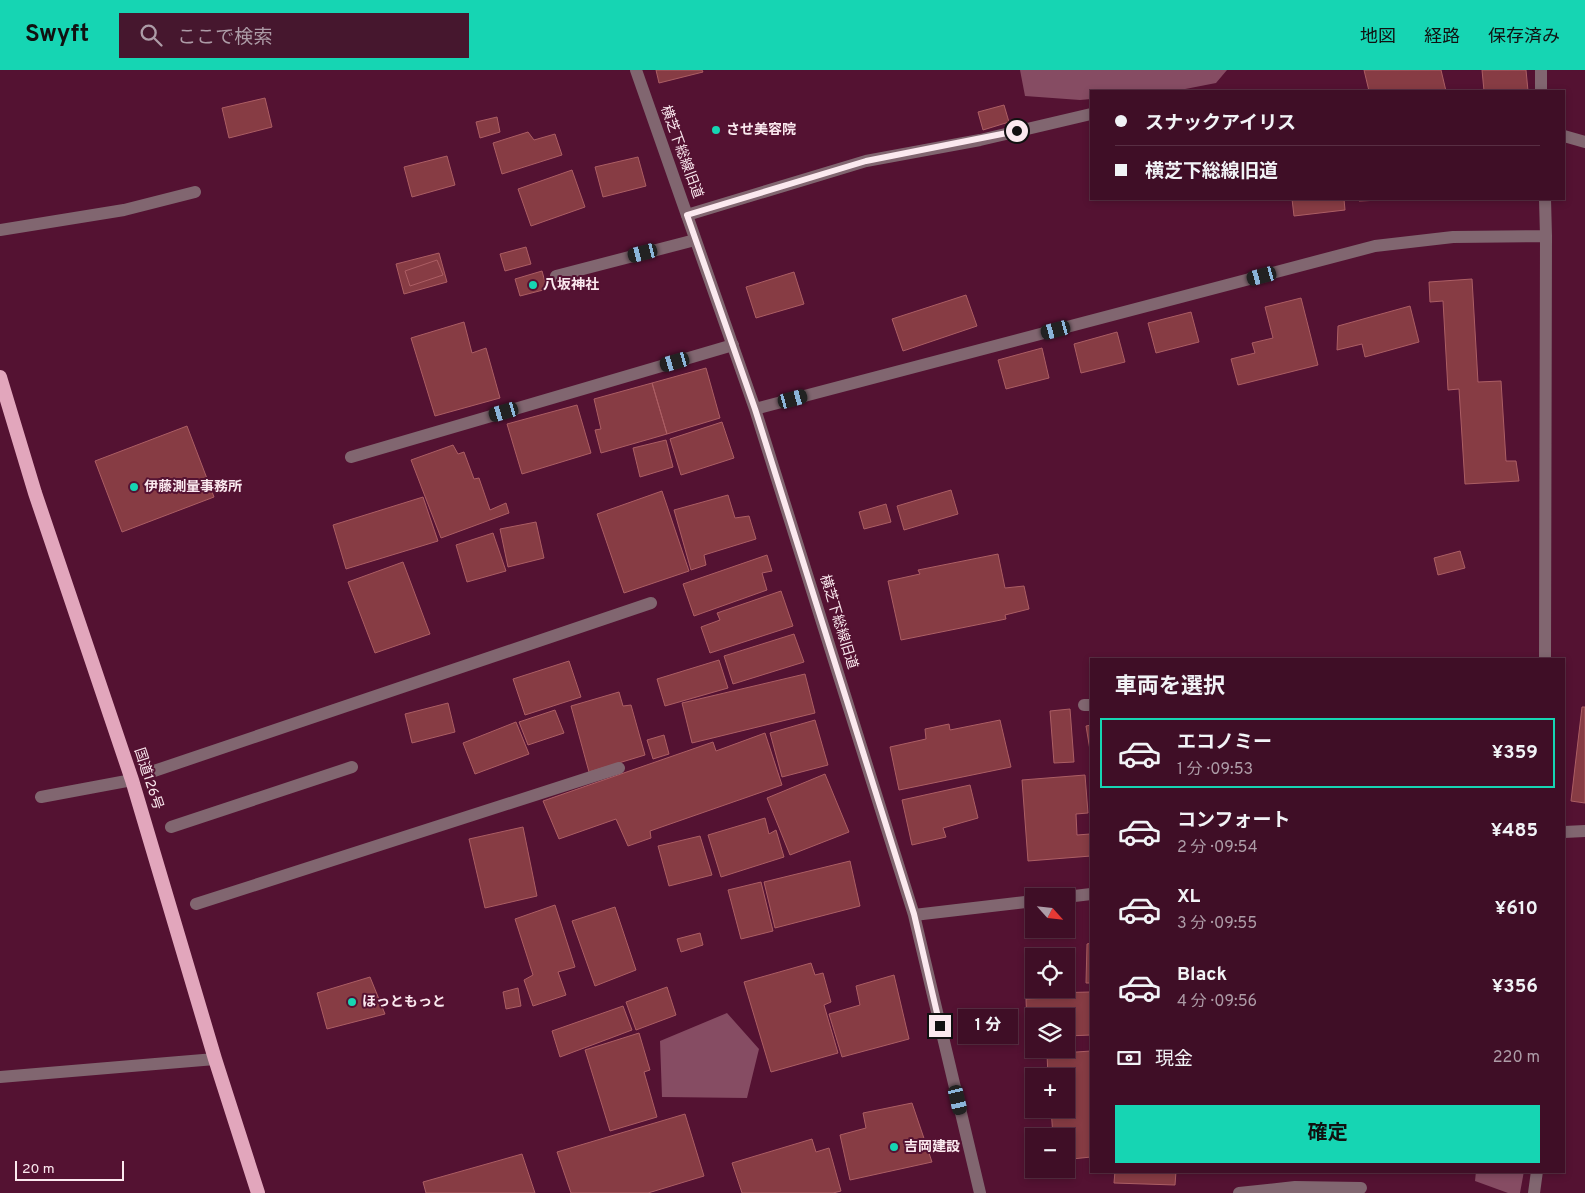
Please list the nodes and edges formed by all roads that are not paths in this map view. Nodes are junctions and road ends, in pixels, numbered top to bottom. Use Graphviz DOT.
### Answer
graph roads {
  1 [pos="636,70"];
  2 [pos="1541,70"];
  3 [pos="1541,90"];
  4 [pos="1090,114"];
  5 [pos="1565,136"];
  6 [pos="1585,142"];
  7 [pos="195,192"];
  8 [pos="1545,200"];
  9 [pos="687,215"];
  10 [pos="0,230"];
  11 [pos="1546,236"];
  12 [pos="695,240"];
  13 [pos="556,276"];
  14 [pos="733,345"];
  15 [pos="0,376"];
  16 [pos="755,409"];
  17 [pos="351,457"];
  18 [pos="651,603"];
  19 [pos="1546,658"];
  20 [pos="352,767"];
  21 [pos="619,768"];
  22 [pos="154,771"];
  23 [pos="132,780"];
  24 [pos="41,797"];
  25 [pos="171,827"];
  26 [pos="1585,831"];
  27 [pos="1565,832"];
  28 [pos="1090,894"];
  29 [pos="1075,896"];
  30 [pos="1025,902"];
  31 [pos="196,904"];
  32 [pos="914,914"];
  33 [pos="215,1059"];
  34 [pos="0,1077"];
  35 [pos="1537,1173"];
  36 [pos="1362,1188"];
  37 [pos="258,1193"];
  38 [pos="980,1193"];
  39 [pos="1239,1193"];
  40 [pos="1534,1193"];
  1 -- 9 [label="street, 横芝下総線旧道"];
  2 -- 3 [label="street"];
  4 -- 9 [label="street"];
  5 -- 6 [label="street"];
  7 -- 10 [label="street"];
  8 -- 11 [label="street"];
  9 -- 12 [label="street, 横芝下総線旧道"];
  11 -- 16 [label="street"];
  11 -- 19 [label="street"];
  12 -- 13 [label="street"];
  12 -- 14 [label="street, 横芝下総線旧道"];
  14 -- 16 [label="street, 横芝下総線旧道"];
  14 -- 17 [label="street"];
  15 -- 23 [label="highway, 国道126号"];
  16 -- 32 [label="street, 横芝下総線旧道"];
  18 -- 22 [label="street"];
  20 -- 25 [label="street"];
  21 -- 31 [label="street"];
  23 -- 24 [label="street"];
  23 -- 33 [label="highway, 国道126号"];
  26 -- 27 [label="street"];
  28 -- 29 [label="street"];
  30 -- 32 [label="street"];
  32 -- 38 [label="street, 横芝下総線旧道"];
  33 -- 34 [label="street"];
  33 -- 37 [label="highway, 国道126号"];
  35 -- 40 [label="street"];
  36 -- 39 [label="street"];
}
